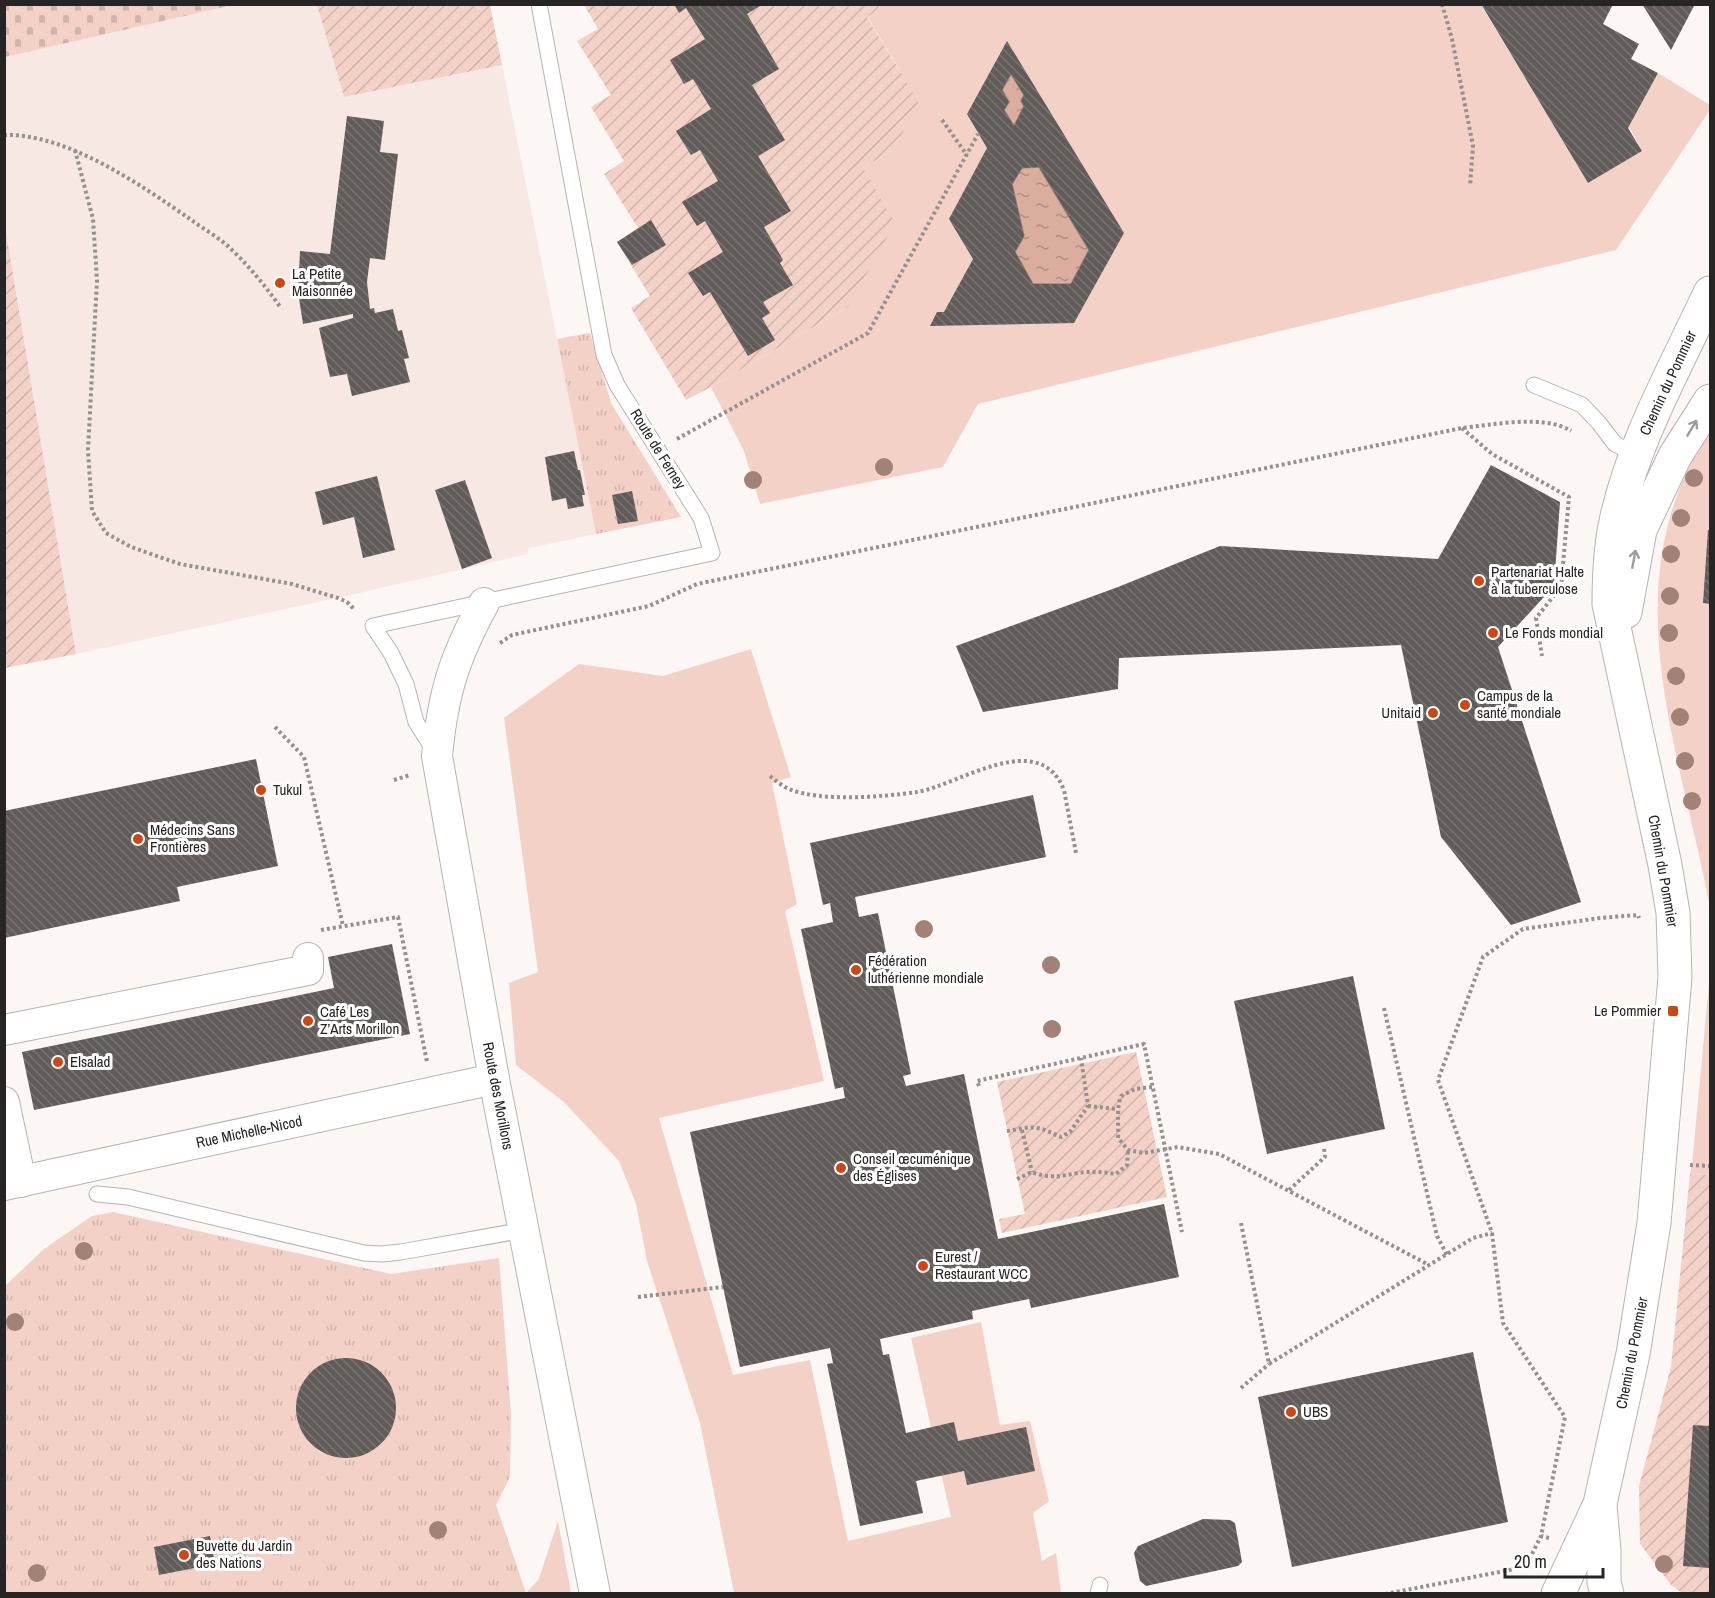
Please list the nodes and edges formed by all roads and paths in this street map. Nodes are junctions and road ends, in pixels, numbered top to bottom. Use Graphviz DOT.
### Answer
graph roads {
  1 [pos="539,4"];
  2 [pos="1442,4"];
  3 [pos="942,120"];
  4 [pos="978,134"];
  5 [pos="4,135"];
  6 [pos="75,150"];
  7 [pos="967,155"];
  8 [pos="1470,186"];
  9 [pos="1710,292"];
  10 [pos="281,308"];
  11 [pos="1534,385"];
  12 [pos="1710,401"];
  13 [pos="1461,428"];
  14 [pos="1574,434"];
  15 [pos="676,439"];
  16 [pos="1635,454"];
  17 [pos="484,603"];
  18 [pos="373,626"];
  19 [pos="498,645"];
  20 [pos="1542,656"];
  21 [pos="1620,658"];
  22 [pos="275,728"];
  23 [pos="437,756"];
  24 [pos="411,775"];
  25 [pos="770,776"];
  26 [pos="394,780"];
  27 [pos="1076,853"];
  28 [pos="1638,915"];
  29 [pos="343,926"];
  30 [pos="308,958"];
  31 [pos="1384,1008"];
  32 [pos="4,1030"];
  33 [pos="1081,1058"];
  34 [pos="494,1079"];
  35 [pos="979,1086"];
  36 [pos="1152,1087"];
  37 [pos="433,1092"];
  38 [pos="4,1102"];
  39 [pos="1088,1106"];
  40 [pos="1116,1109"];
  41 [pos="1022,1130"];
  42 [pos="1007,1131"];
  43 [pos="1324,1148"];
  44 [pos="1166,1149"];
  45 [pos="1128,1150"];
  46 [pos="1682,1165"];
  47 [pos="1710,1166"];
  48 [pos="1032,1172"];
  49 [pos="1017,1179"];
  50 [pos="13,1183"];
  51 [pos="1289,1190"];
  52 [pos="97,1194"];
  53 [pos="1240,1223"];
  54 [pos="524,1230"];
  55 [pos="1182,1232"];
  56 [pos="1492,1233"];
  57 [pos="1447,1255"];
  58 [pos="1429,1265"];
  59 [pos="723,1287"];
  60 [pos="638,1297"];
  61 [pos="1269,1364"];
  62 [pos="1241,1388"];
  63 [pos="1600,1504"];
  64 [pos="1541,1536"];
  65 [pos="1553,1539"];
  66 [pos="594,1593"];
  67 [pos="1385,1593"];
  68 [pos="1558,1593"];
  69 [pos="1575,1593"];
  70 [pos="1582,1593"];
  71 [pos="1607,1593"];
  1 -- 17 [label="lane, Route de Ferney"];
  2 -- 8 [label="path"];
  3 -- 7 [label="path"];
  4 -- 7 [label="path"];
  5 -- 6 [label="path"];
  6 -- 10 [label="path"];
  6 -- 18 [label="path"];
  7 -- 15 [label="path"];
  9 -- 16 [label="street, Chemin du Pommier"];
  11 -- 16 [label="lane"];
  21 -- 12 [label="street, one-way"];
  13 -- 14 [label="path"];
  13 -- 19 [label="path"];
  13 -- 20 [label="path"];
  16 -- 21 [label="street, Chemin du Pommier"];
  17 -- 18 [label="lane, Route de Ferney"];
  17 -- 23 [label="street, Route des Morillons"];
  18 -- 23 [label="lane"];
  21 -- 63 [label="street, Chemin du Pommier"];
  22 -- 29 [label="path"];
  23 -- 34 [label="street, Route des Morillons"];
  24 -- 26 [label="path"];
  25 -- 27 [label="path"];
  28 -- 56 [label="path"];
  29 -- 30 [label="path"];
  29 -- 37 [label="path"];
  30 -- 32 [label="street"];
  31 -- 57 [label="path"];
  33 -- 35 [label="path"];
  33 -- 36 [label="path"];
  33 -- 39 [label="path"];
  34 -- 37 [label="street, Rue Michelle-Nicod"];
  34 -- 54 [label="street, Route des Morillons"];
  36 -- 40 [label="path"];
  36 -- 44 [label="path"];
  37 -- 50 [label="street, Rue Michelle-Nicod"];
  38 -- 50 [label="street"];
  39 -- 40 [label="path"];
  39 -- 41 [label="path"];
  40 -- 45 [label="path"];
  41 -- 42 [label="path"];
  41 -- 48 [label="path"];
  43 -- 51 [label="path"];
  44 -- 45 [label="path"];
  44 -- 51 [label="path"];
  44 -- 55 [label="path"];
  45 -- 48 [label="path"];
  46 -- 47 [label="path"];
  48 -- 49 [label="path"];
  51 -- 58 [label="path"];
  52 -- 54 [label="lane"];
  53 -- 61 [label="path"];
  54 -- 66 [label="street, Route des Morillons"];
  56 -- 57 [label="path"];
  56 -- 64 [label="path"];
  57 -- 58 [label="path"];
  58 -- 61 [label="path"];
  59 -- 60 [label="path"];
  61 -- 62 [label="path"];
  63 -- 68 [label="street, Chemin du Pommier"];
  63 -- 71 [label="street, Chemin du Pommier"];
  64 -- 65 [label="path"];
  64 -- 67 [label="path"];
  69 -- 70 [label="street"];
}
